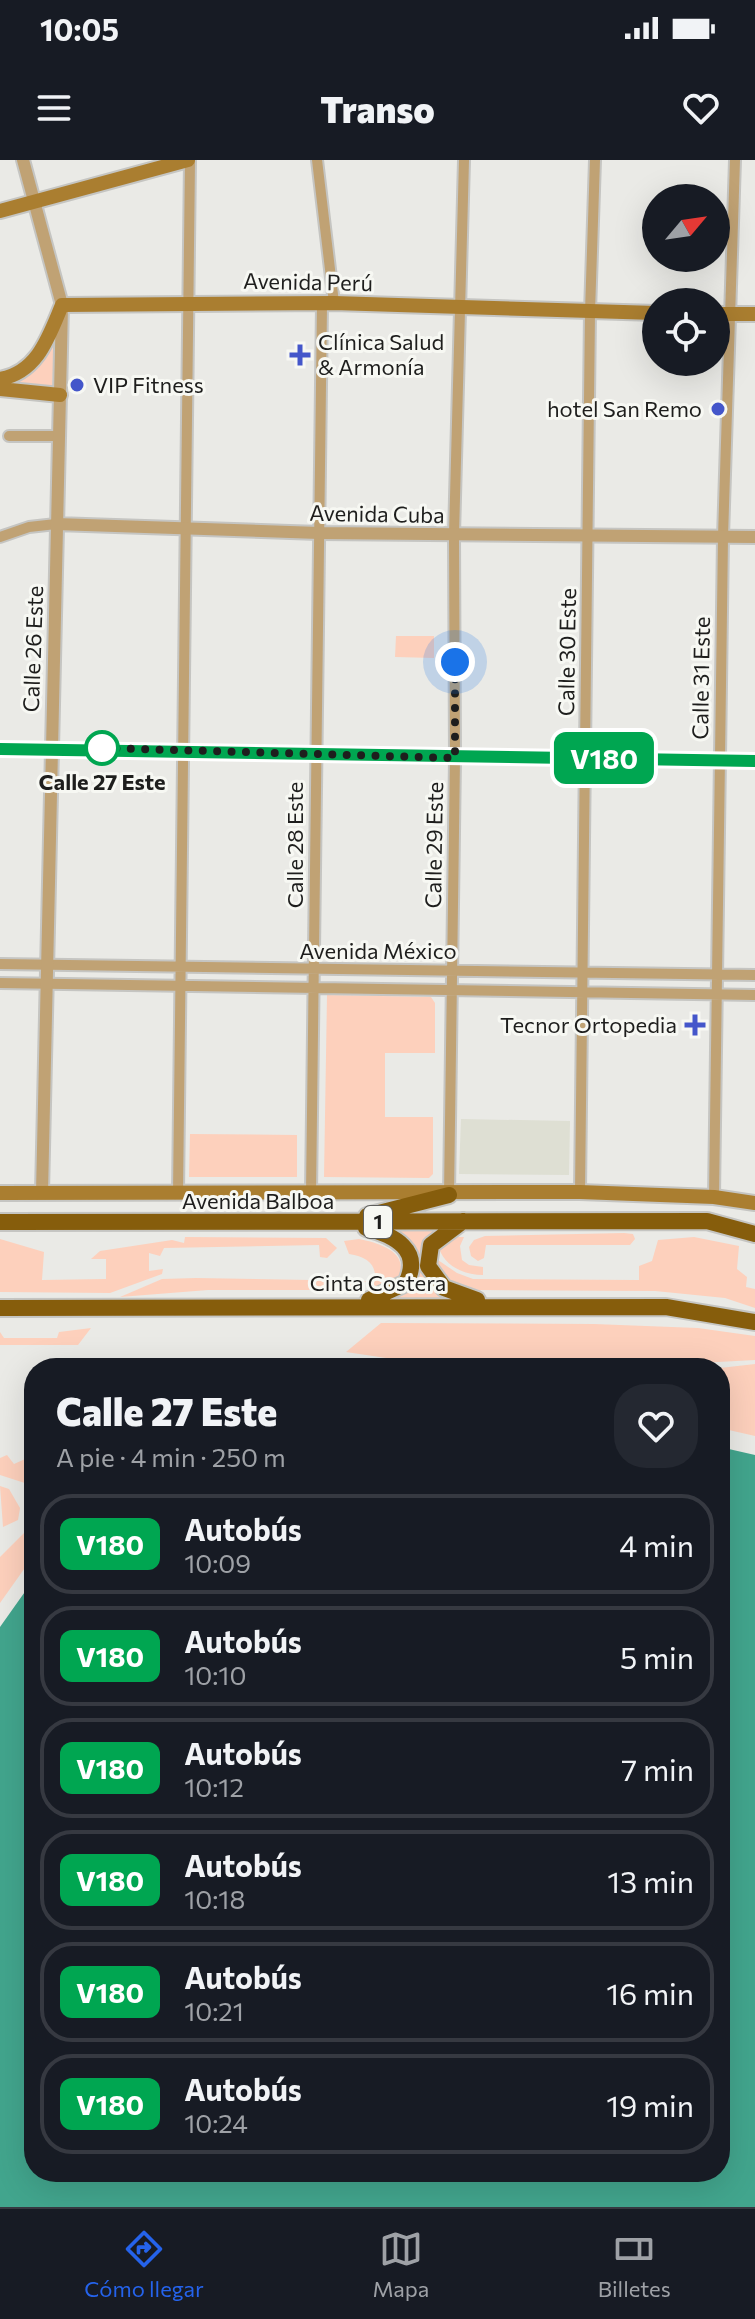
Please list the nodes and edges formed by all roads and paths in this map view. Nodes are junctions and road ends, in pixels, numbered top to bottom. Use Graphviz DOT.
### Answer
graph roads {
  1 [pos="23,160"];
  2 [pos="189,160"];
  3 [pos="317,160"];
  4 [pos="464,160"];
  5 [pos="595,160"];
  6 [pos="735,160"];
  7 [pos="35,201"];
  8 [pos="0,211"];
  9 [pos="724,288"];
  10 [pos="190,303"];
  11 [pos="328,304"];
  12 [pos="62,305"];
  13 [pos="457,308"];
  14 [pos="590,312"];
  15 [pos="642,313"];
  16 [pos="730,314"];
  17 [pos="755,314"];
  18 [pos="722,376"];
  19 [pos="0,379"];
  20 [pos="0,389"];
  21 [pos="60,395"];
  22 [pos="9,436"];
  23 [pos="59,436"];
  24 [pos="56,524"];
  25 [pos="185,530"];
  26 [pos="319,533"];
  27 [pos="588,534"];
  28 [pos="454,535"];
  29 [pos="0,537"];
  30 [pos="723,537"];
  31 [pos="755,537"];
  32 [pos="50,747"];
  33 [pos="0,749"];
  34 [pos="182,749"];
  35 [pos="315,754"];
  36 [pos="455,758"];
  37 [pos="586,758"];
  38 [pos="720,759"];
  39 [pos="755,761"];
  40 [pos="0,964"];
  41 [pos="47,966"];
  42 [pos="180,968"];
  43 [pos="314,971"];
  44 [pos="452,972"];
  45 [pos="583,972"];
  46 [pos="719,974"];
  47 [pos="755,975"];
  48 [pos="0,983"];
  49 [pos="46,984"];
  50 [pos="178,986"];
  51 [pos="314,987"];
  52 [pos="451,990"];
  53 [pos="583,991"];
  54 [pos="719,995"];
  55 [pos="755,995"];
  56 [pos="580,1192"];
  57 [pos="0,1193"];
  58 [pos="42,1193"];
  59 [pos="178,1194"];
  60 [pos="311,1194"];
  61 [pos="449,1195"];
  62 [pos="714,1197"];
  63 [pos="755,1203"];
  64 [pos="464,1221"];
  65 [pos="0,1222"];
  66 [pos="342,1223"];
  67 [pos="755,1234"];
  68 [pos="352,1305"];
  69 [pos="497,1305"];
  70 [pos="0,1308"];
  71 [pos="755,1322"];
  1 -- 7 [label="street, Calle 26 Este"];
  2 -- 7 [label="main road"];
  2 -- 10 [label="street"];
  3 -- 11 [label="street, Calle 28 Este"];
  4 -- 13 [label="street, Calle 29 Este"];
  5 -- 14 [label="street, Calle 30 Este"];
  6 -- 9 [label="street, Calle 31 Este"];
  7 -- 8 [label="main road"];
  7 -- 12 [label="street, Calle 26 Este"];
  10 -- 11 [label="main road, Avenida Perú"];
  10 -- 12 [label="main road, Avenida Perú"];
  10 -- 25 [label="street"];
  11 -- 13 [label="main road, Avenida Perú"];
  11 -- 26 [label="street, Calle 28 Este"];
  12 -- 19 [label="main road"];
  12 -- 21 [label="street, Calle 26 Este"];
  13 -- 14 [label="main road, Avenida Perú"];
  13 -- 28 [label="street, Calle 29 Este"];
  14 -- 15 [label="main road, Avenida Perú"];
  14 -- 27 [label="street, Calle 30 Este"];
  16 -- 17 [label="main road"];
  18 -- 30 [label="street, Calle 31 Este"];
  20 -- 21 [label="main road"];
  21 -- 23 [label="street, Calle 26 Este"];
  22 -- 23 [label="street"];
  23 -- 24 [label="street, Calle 26 Este"];
  24 -- 25 [label="street, Avenida Cuba"];
  24 -- 29 [label="street, Avenida Cuba"];
  24 -- 32 [label="street, Calle 26 Este"];
  25 -- 26 [label="street, Avenida Cuba"];
  25 -- 34 [label="street"];
  26 -- 28 [label="street, Avenida Cuba"];
  26 -- 35 [label="street, Calle 28 Este"];
  27 -- 28 [label="street, Avenida Cuba"];
  27 -- 30 [label="street, Avenida Cuba"];
  27 -- 37 [label="street, Calle 30 Este"];
  28 -- 36 [label="street, Calle 29 Este"];
  30 -- 31 [label="street, Avenida Cuba"];
  30 -- 38 [label="street, Calle 31 Este"];
  32 -- 33 [label="street"];
  32 -- 34 [label="street"];
  32 -- 41 [label="street, Calle 26 Este"];
  34 -- 35 [label="street"];
  34 -- 42 [label="street"];
  35 -- 36 [label="street"];
  35 -- 43 [label="street, Calle 28 Este"];
  36 -- 37 [label="street"];
  36 -- 44 [label="street, Calle 29 Este"];
  37 -- 38 [label="street"];
  37 -- 45 [label="street, Calle 30 Este"];
  38 -- 39 [label="street"];
  38 -- 46 [label="street, Calle 31 Este"];
  40 -- 41 [label="street, Avenida México"];
  41 -- 42 [label="street, Avenida México"];
  41 -- 49 [label="street, Calle 26 Este"];
  42 -- 43 [label="street, Avenida México"];
  42 -- 50 [label="street"];
  43 -- 44 [label="street, Avenida México"];
  43 -- 51 [label="street, Calle 28 Este"];
  44 -- 45 [label="street, Avenida México"];
  44 -- 52 [label="street, Calle 29 Este"];
  45 -- 46 [label="street, Avenida México"];
  45 -- 53 [label="street, Calle 30 Este"];
  46 -- 47 [label="street, Avenida México"];
  46 -- 54 [label="street, Calle 31 Este"];
  48 -- 49 [label="street, Avenida México"];
  49 -- 50 [label="street, Avenida México"];
  49 -- 58 [label="street, Calle 26 Este"];
  50 -- 51 [label="street, Avenida México"];
  50 -- 59 [label="street"];
  51 -- 52 [label="street, Avenida México"];
  51 -- 60 [label="street, Calle 28 Este"];
  52 -- 53 [label="street, Avenida México"];
  52 -- 61 [label="street, Calle 29 Este"];
  53 -- 54 [label="street, Avenida México"];
  53 -- 56 [label="street, Calle 30 Este"];
  54 -- 55 [label="street, Avenida México"];
  54 -- 62 [label="street, Calle 31 Este"];
  56 -- 61 [label="main road, Avenida Balboa / 1"];
  56 -- 62 [label="main road, Avenida Balboa / 1"];
  57 -- 58 [label="main road, Avenida Balboa / 1"];
  58 -- 59 [label="main road, Avenida Balboa / 1"];
  59 -- 60 [label="main road, Avenida Balboa / 1"];
  60 -- 61 [label="main road, Avenida Balboa / 1"];
  61 -- 66 [label="highway"];
  62 -- 63 [label="main road, Avenida Balboa / 1"];
  64 -- 66 [label="highway, Avenida Balboa / 1"];
  64 -- 67 [label="highway, Avenida Balboa / 1"];
  64 -- 69 [label="highway"];
  65 -- 66 [label="highway, Avenida Balboa / 1"];
  66 -- 68 [label="highway"];
  68 -- 69 [label="highway, Cinta Costera"];
  68 -- 70 [label="highway, Cinta Costera"];
  69 -- 71 [label="highway, Cinta Costera"];
}
